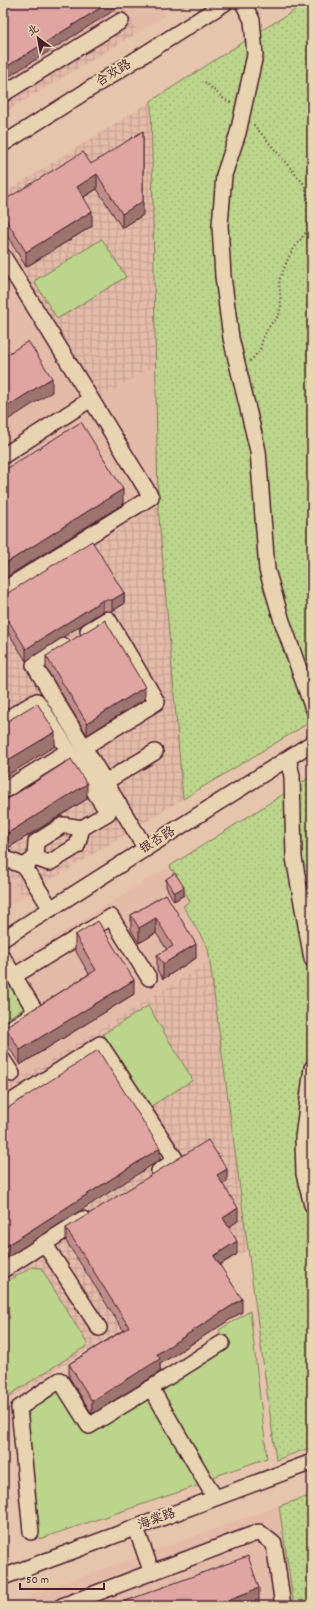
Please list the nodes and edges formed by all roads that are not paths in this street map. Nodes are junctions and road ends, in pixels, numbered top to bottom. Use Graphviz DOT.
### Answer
graph roads {
  1 [pos="225,3"];
  2 [pos="243,3"];
  3 [pos="121,21"];
  4 [pos="3,94"];
  5 [pos="3,144"];
  6 [pos="3,256"];
  7 [pos="91,399"];
  8 [pos="3,456"];
  9 [pos="3,590"];
  10 [pos="312,706"];
  11 [pos="3,721"];
  12 [pos="312,743"];
  13 [pos="84,747"];
  14 [pos="68,751"];
  15 [pos="155,752"];
  16 [pos="288,758"];
  17 [pos="105,782"];
  18 [pos="3,791"];
  19 [pos="82,828"];
  20 [pos="146,849"];
  21 [pos="3,855"];
  22 [pos="30,862"];
  23 [pos="51,909"];
  24 [pos="3,939"];
  25 [pos="3,958"];
  26 [pos="312,959"];
  27 [pos="14,976"];
  28 [pos="149,978"];
  29 [pos="3,1033"];
  30 [pos="3,1060"];
  31 [pos="312,1068"];
  32 [pos="12,1074"];
  33 [pos="3,1107"];
  34 [pos="150,1177"];
  35 [pos="312,1205"];
  36 [pos="97,1210"];
  37 [pos="44,1243"];
  38 [pos="3,1270"];
  39 [pos="99,1328"];
  40 [pos="222,1343"];
  41 [pos="151,1388"];
  42 [pos="312,1462"];
  43 [pos="215,1498"];
  44 [pos="136,1528"];
  45 [pos="31,1532"];
  46 [pos="152,1573"];
  47 [pos="3,1577"];
  48 [pos="62,1606"];
  49 [pos="283,1606"];
  1 -- 5 [label="street, 合欢路"];
  2 -- 10 [label="street"];
  3 -- 4 [label="street"];
  6 -- 7 [label="street"];
  7 -- 8 [label="street"];
  7 -- 9 [label="street"];
  11 -- 14 [label="street"];
  12 -- 16 [label="street, 银杏路"];
  13 -- 13 [label="street"];
  13 -- 17 [label="street"];
  14 -- 18 [label="street"];
  14 -- 19 [label="street"];
  15 -- 17 [label="street"];
  16 -- 20 [label="street, 银杏路"];
  16 -- 26 [label="street"];
  17 -- 20 [label="street"];
  19 -- 22 [label="street"];
  19 -- 22 [label="street"];
  20 -- 23 [label="street, 银杏路"];
  21 -- 22 [label="street"];
  22 -- 23 [label="street"];
  23 -- 24 [label="street, 银杏路"];
  25 -- 27 [label="street"];
  27 -- 28 [label="street"];
  27 -- 29 [label="street"];
  30 -- 32 [label="street"];
  31 -- 35 [label="street"];
  33 -- 34 [label="street"];
  36 -- 37 [label="street"];
  37 -- 38 [label="street"];
  37 -- 39 [label="street"];
  40 -- 41 [label="street"];
  41 -- 43 [label="street"];
  41 -- 45 [label="street"];
  42 -- 43 [label="street, 海棠路"];
  43 -- 44 [label="street, 海棠路"];
  44 -- 46 [label="street"];
  44 -- 47 [label="street, 海棠路"];
  46 -- 48 [label="street"];
  46 -- 49 [label="street"];
}
